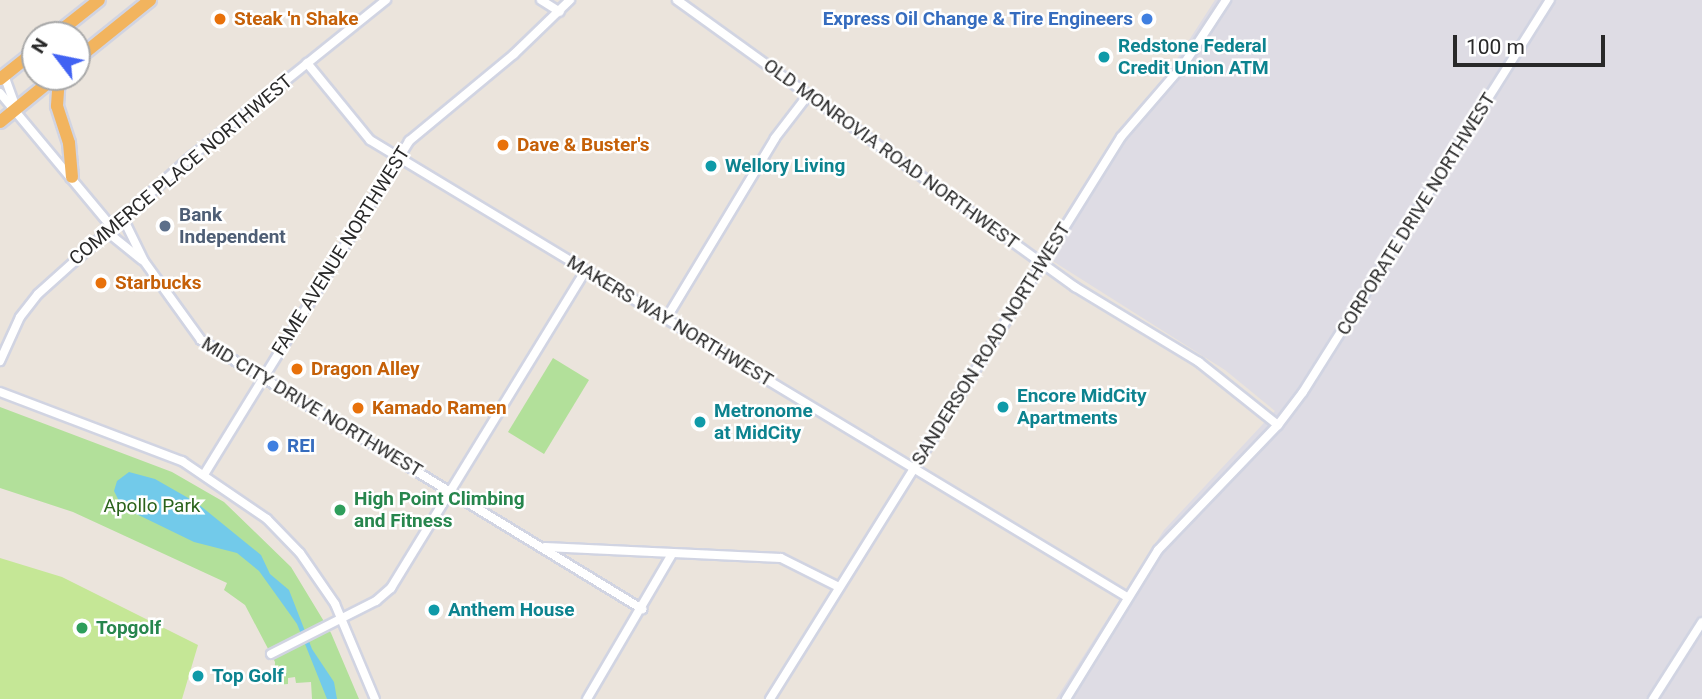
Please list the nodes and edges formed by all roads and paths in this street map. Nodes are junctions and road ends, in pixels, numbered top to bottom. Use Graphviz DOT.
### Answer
graph roads {
  1 [pos="99,0"];
  2 [pos="149,0"];
  3 [pos="386,0"];
  4 [pos="541,0"];
  5 [pos="570,0"];
  6 [pos="677,0"];
  7 [pos="1226,0"];
  8 [pos="1550,0"];
  9 [pos="560,12"];
  10 [pos="73,21"];
  11 [pos="91,48"];
  12 [pos="21,62"];
  13 [pos="307,63"];
  14 [pos="2,77"];
  15 [pos="38,91"];
  16 [pos="57,91"];
  17 [pos="0,93"];
  18 [pos="808,95"];
  19 [pos="16,108"];
  20 [pos="0,122"];
  21 [pos="398,156"];
  22 [pos="72,177"];
  23 [pos="121,216"];
  24 [pos="108,228"];
  25 [pos="144,261"];
  26 [pos="1043,262"];
  27 [pos="585,271"];
  28 [pos="666,319"];
  29 [pos="0,361"];
  30 [pos="263,377"];
  31 [pos="0,392"];
  32 [pos="1278,425"];
  33 [pos="913,468"];
  34 [pos="205,472"];
  35 [pos="451,490"];
  36 [pos="543,547"];
  37 [pos="672,554"];
  38 [pos="839,587"];
  39 [pos="1127,597"];
  40 [pos="642,609"];
  41 [pos="342,618"];
  42 [pos="1702,622"];
  43 [pos="271,654"];
  44 [pos="375,699"];
  45 [pos="587,699"];
  46 [pos="770,699"];
  47 [pos="1066,699"];
  48 [pos="1653,699"];
  1 -- 10 [label="highway"];
  2 -- 11 [label="highway"];
  3 -- 13 [label="street, COMMERCE PLACE NORTHWEST"];
  4 -- 9 [label="street"];
  5 -- 9 [label="street, FAME AVENUE NORTHWEST"];
  6 -- 18 [label="street, OLD MONROVIA ROAD NORTHWEST"];
  7 -- 26 [label="street, SANDERSON ROAD NORTHWEST"];
  8 -- 32 [label="street, CORPORATE DRIVE NORTHWEST"];
  9 -- 21 [label="street, FAME AVENUE NORTHWEST"];
  12 -- 14 [label="highway"];
  13 -- 21 [label="street, MAKERS WAY NORTHWEST"];
  13 -- 23 [label="street, COMMERCE PLACE NORTHWEST"];
  14 -- 19 [label="street"];
  15 -- 19 [label="highway"];
  16 -- 22 [label="highway"];
  17 -- 19 [label="street"];
  18 -- 26 [label="street, OLD MONROVIA ROAD NORTHWEST"];
  18 -- 28 [label="street"];
  19 -- 20 [label="highway"];
  19 -- 22 [label="street, MID CITY DRIVE NORTHWEST"];
  21 -- 27 [label="street, MAKERS WAY NORTHWEST"];
  21 -- 30 [label="street, FAME AVENUE NORTHWEST"];
  22 -- 24 [label="street, MID CITY DRIVE NORTHWEST"];
  23 -- 24 [label="street, COMMERCE PLACE NORTHWEST"];
  23 -- 25 [label="street, MID CITY DRIVE NORTHWEST"];
  24 -- 25 [label="street, MID CITY DRIVE NORTHWEST"];
  24 -- 29 [label="street, COMMERCE PLACE NORTHWEST"];
  25 -- 30 [label="street, MID CITY DRIVE NORTHWEST"];
  26 -- 32 [label="street, OLD MONROVIA ROAD NORTHWEST"];
  26 -- 33 [label="street, SANDERSON ROAD NORTHWEST"];
  27 -- 28 [label="street, MAKERS WAY NORTHWEST"];
  27 -- 35 [label="street"];
  28 -- 33 [label="street, MAKERS WAY NORTHWEST"];
  30 -- 34 [label="street, FAME AVENUE NORTHWEST"];
  30 -- 35 [label="street, MID CITY DRIVE NORTHWEST"];
  31 -- 34 [label="street"];
  32 -- 39 [label="street, CORPORATE DRIVE NORTHWEST"];
  33 -- 38 [label="street, SANDERSON ROAD NORTHWEST"];
  33 -- 39 [label="street, MAKERS WAY NORTHWEST"];
  34 -- 41 [label="street"];
  35 -- 36 [label="street, MID CITY DRIVE NORTHWEST"];
  35 -- 41 [label="street"];
  36 -- 37 [label="street, MID CITY DRIVE NORTHWEST"];
  36 -- 40 [label="street, MID CITY DRIVE NORTHWEST"];
  37 -- 38 [label="street, MID CITY DRIVE NORTHWEST"];
  37 -- 40 [label="street"];
  38 -- 46 [label="street, SANDERSON ROAD NORTHWEST"];
  39 -- 47 [label="street, CORPORATE DRIVE NORTHWEST"];
  40 -- 45 [label="street"];
  41 -- 43 [label="street"];
  41 -- 44 [label="street"];
  42 -- 48 [label="street"];
}
